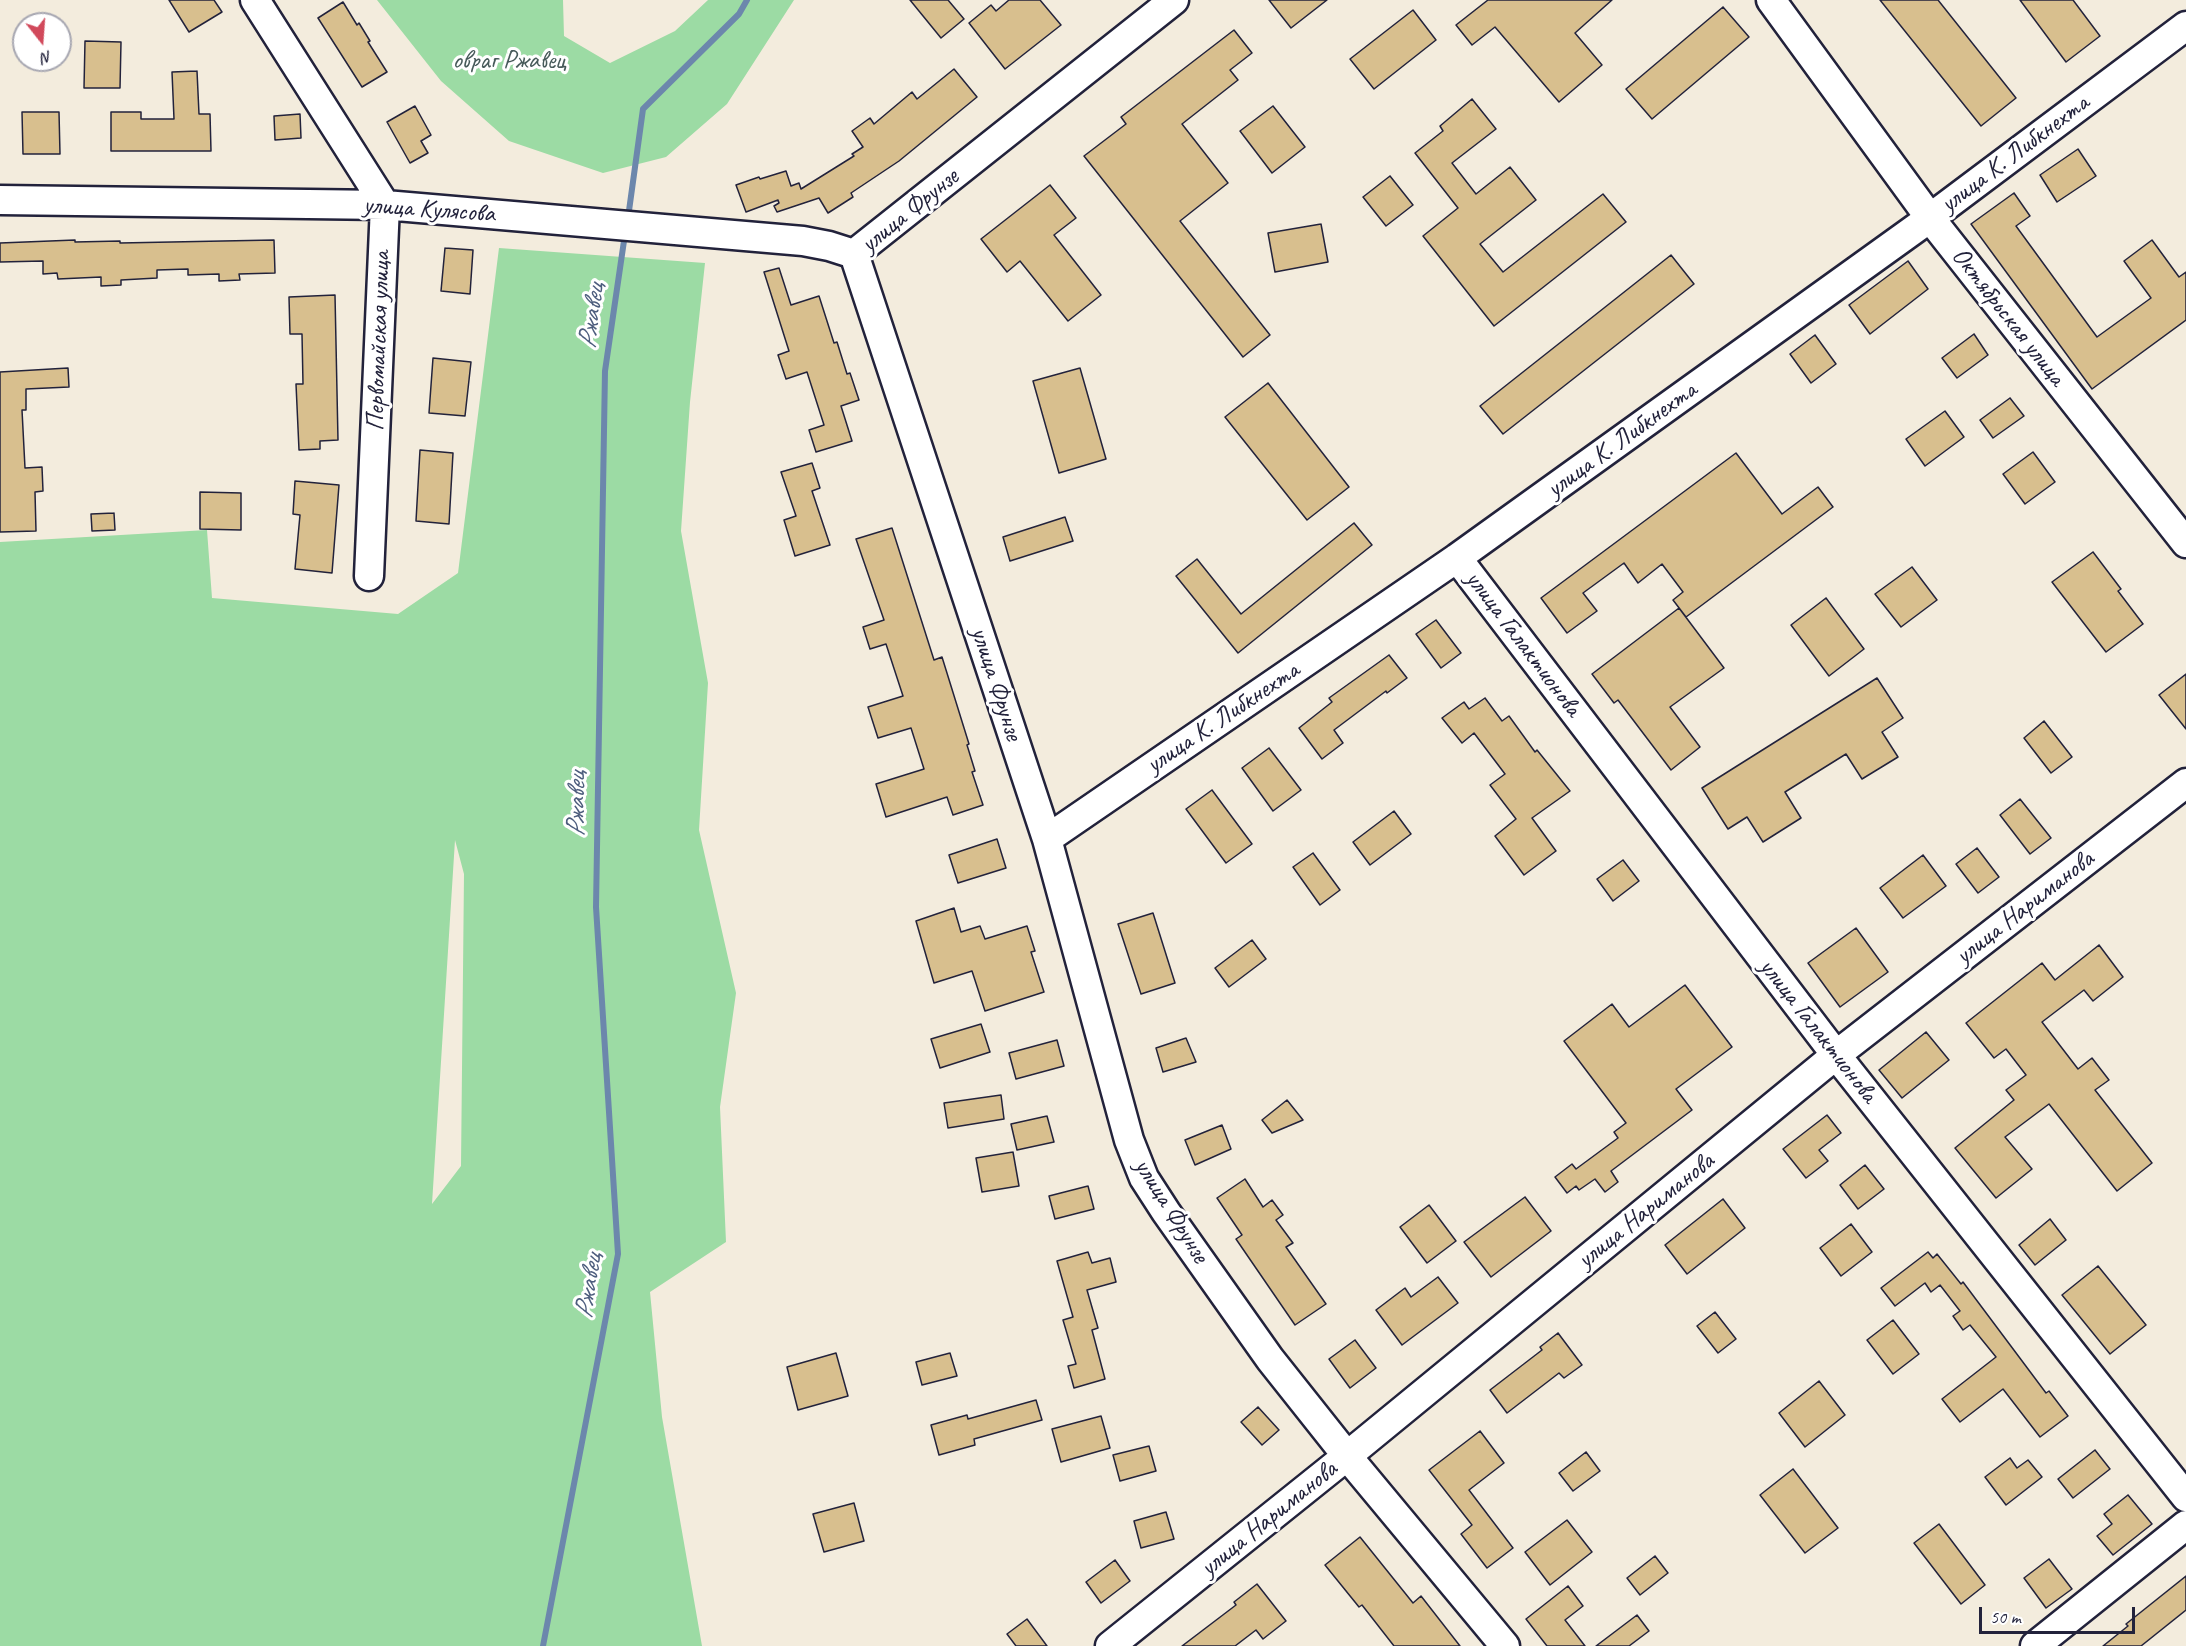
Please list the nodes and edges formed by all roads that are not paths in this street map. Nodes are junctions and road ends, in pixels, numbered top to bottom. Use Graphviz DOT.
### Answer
graph roads {
  1 [pos="255,0"];
  2 [pos="1174,0"];
  3 [pos="1771,0"];
  4 [pos="2186,26"];
  5 [pos="0,200"];
  6 [pos="385,204"];
  7 [pos="1930,218"];
  8 [pos="854,255"];
  9 [pos="2186,543"];
  10 [pos="1457,558"];
  11 [pos="369,576"];
  12 [pos="2186,783"];
  13 [pos="1047,839"];
  14 [pos="1836,1055"];
  15 [pos="1347,1456"];
  16 [pos="2186,1497"];
  17 [pos="2186,1525"];
  18 [pos="1110,1646"];
  19 [pos="1505,1646"];
  20 [pos="2035,1646"];
  1 -- 6 [label="street"];
  2 -- 8 [label="street, улица Фрунзе"];
  3 -- 7 [label="street, Октябрьская улица"];
  4 -- 7 [label="street, улица К. Либкнехта"];
  5 -- 6 [label="street, улица Кулясова"];
  6 -- 8 [label="street, улица Кулясова"];
  6 -- 11 [label="street, Первомайская улица"];
  7 -- 9 [label="street, Октябрьская улица"];
  7 -- 10 [label="street, улица К. Либкнехта"];
  8 -- 13 [label="street, улица Фрунзе"];
  10 -- 13 [label="street, улица К. Либкнехта"];
  10 -- 14 [label="street, улица Галактионова"];
  12 -- 14 [label="street, улица Нариманова"];
  13 -- 15 [label="street, улица Фрунзе"];
  14 -- 15 [label="street, улица Нариманова"];
  14 -- 16 [label="street, улица Галактионова"];
  15 -- 18 [label="street, улица Нариманова"];
  15 -- 19 [label="street, улица Фрунзе"];
  17 -- 20 [label="street"];
}
